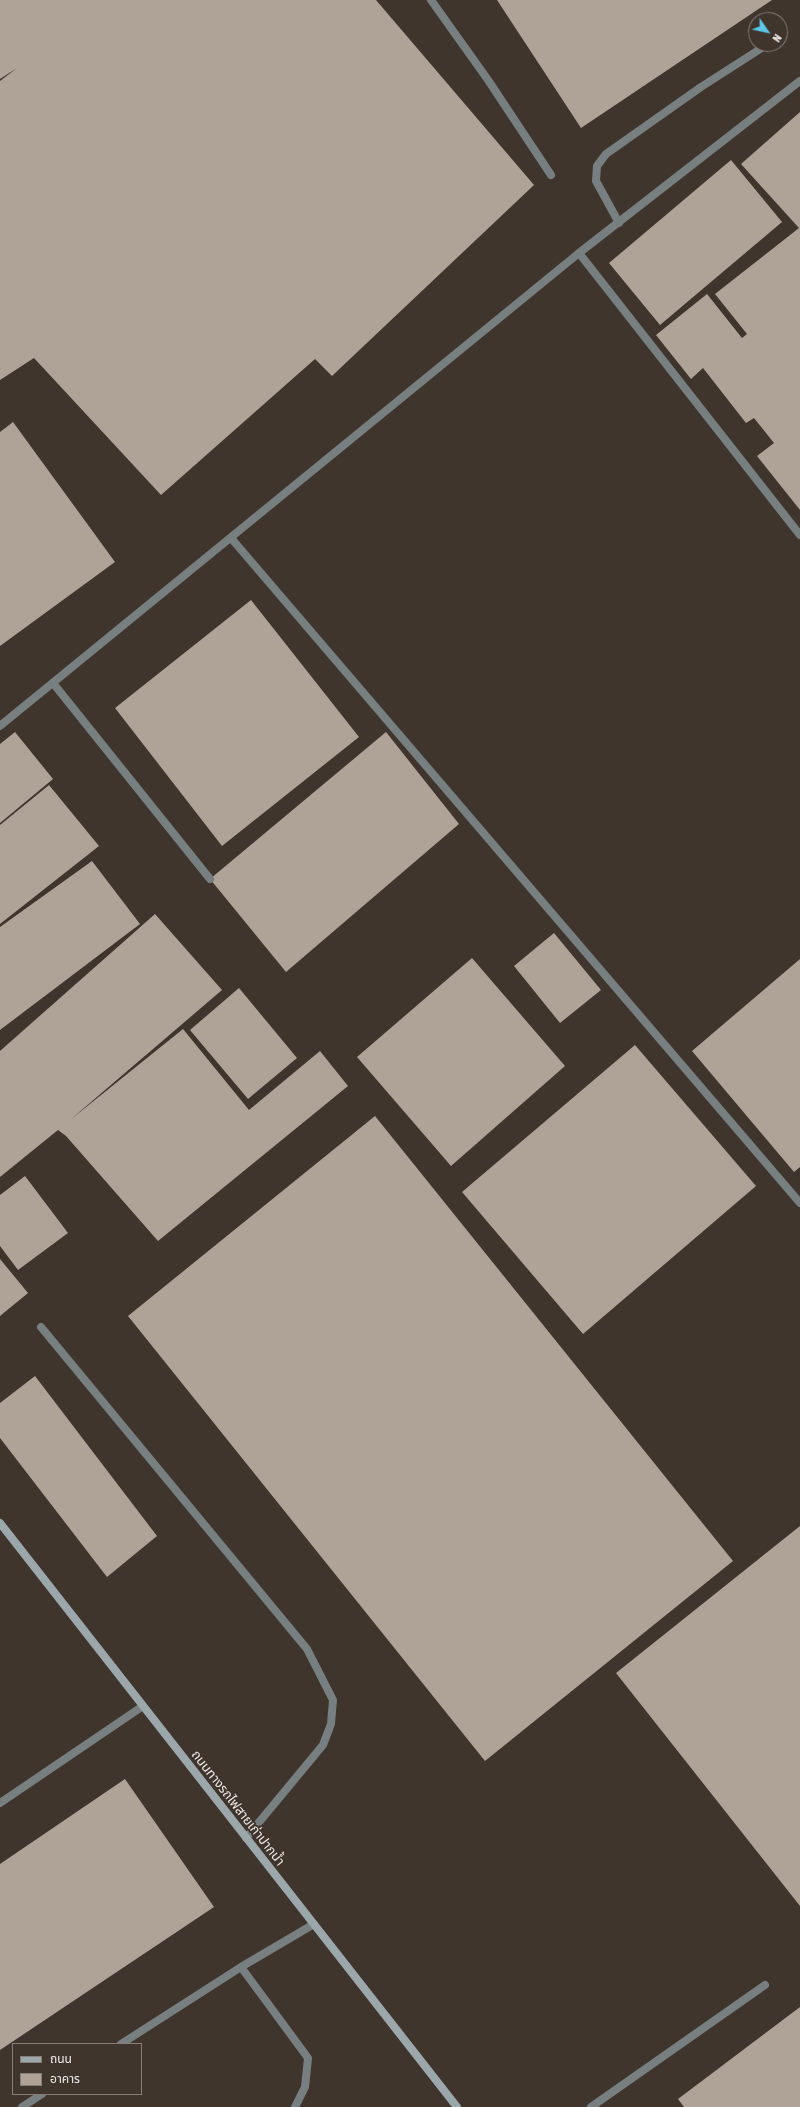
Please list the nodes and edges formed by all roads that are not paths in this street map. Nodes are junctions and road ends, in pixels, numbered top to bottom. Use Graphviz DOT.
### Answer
graph roads {
  1 [pos="431,0"];
  2 [pos="756,52"];
  3 [pos="800,81"];
  4 [pos="552,175"];
  5 [pos="619,223"];
  6 [pos="579,253"];
  7 [pos="800,535"];
  8 [pos="231,538"];
  9 [pos="53,683"];
  10 [pos="0,726"];
  11 [pos="210,879"];
  12 [pos="800,1203"];
  13 [pos="41,1327"];
  14 [pos="0,1524"];
  15 [pos="143,1706"];
  16 [pos="0,1803"];
  17 [pos="246,1838"];
  18 [pos="314,1924"];
  19 [pos="241,1968"];
  20 [pos="765,1985"];
  21 [pos="123,2043"];
  22 [pos="40,2095"];
  23 [pos="22,2107"];
  24 [pos="295,2107"];
  25 [pos="457,2107"];
  26 [pos="591,2107"];
  1 -- 4 [label="street"];
  2 -- 5 [label="street"];
  3 -- 5 [label="street"];
  5 -- 6 [label="street"];
  6 -- 7 [label="street"];
  6 -- 8 [label="street"];
  8 -- 9 [label="street"];
  8 -- 12 [label="street"];
  9 -- 10 [label="street"];
  9 -- 11 [label="street"];
  13 -- 17 [label="street"];
  14 -- 15 [label="main road, ถนนทางรถไฟสายเก่าปากน้ำ"];
  15 -- 16 [label="street"];
  15 -- 17 [label="main road, ถนนทางรถไฟสายเก่าปากน้ำ"];
  17 -- 18 [label="main road, ถนนทางรถไฟสายเก่าปากน้ำ"];
  18 -- 19 [label="street"];
  18 -- 25 [label="main road, ถนนทางรถไฟสายเก่าปากน้ำ"];
  19 -- 21 [label="street"];
  19 -- 24 [label="street"];
  20 -- 26 [label="street"];
  22 -- 23 [label="street"];
}
